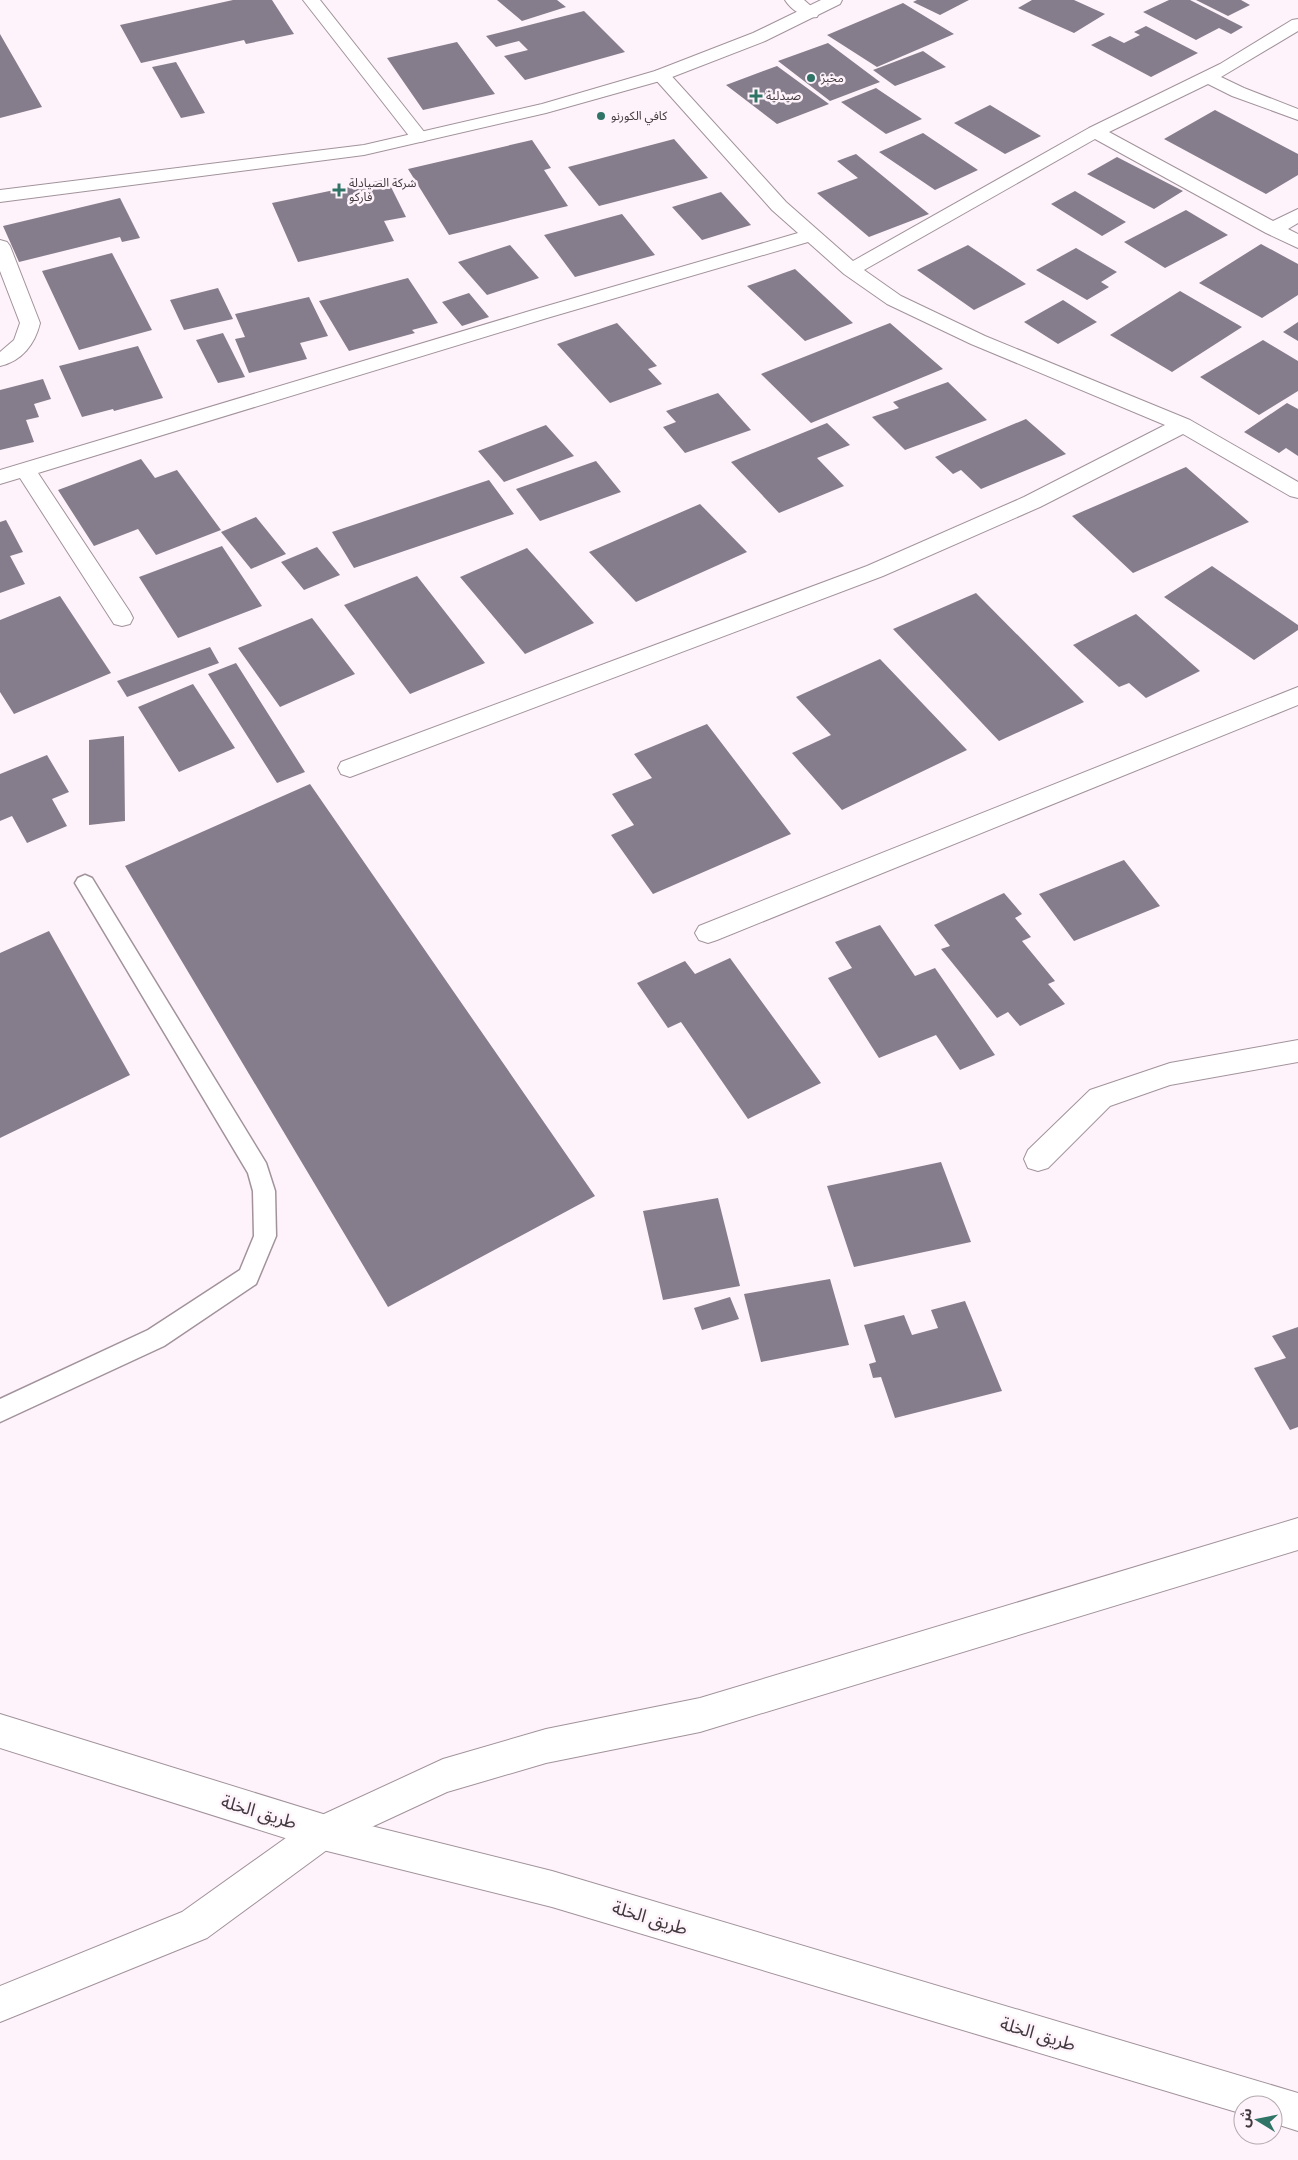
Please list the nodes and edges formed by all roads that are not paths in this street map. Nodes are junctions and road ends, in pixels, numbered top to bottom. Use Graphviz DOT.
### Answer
graph roads {
  1 [pos="311,0"];
  2 [pos="793,0"];
  3 [pos="834,0"];
  4 [pos="811,13"];
  5 [pos="1298,24"];
  6 [pos="661,75"];
  7 [pos="1208,77"];
  8 [pos="1298,115"];
  9 [pos="1095,132"];
  10 [pos="419,137"];
  11 [pos="0,196"];
  12 [pos="1298,215"];
  13 [pos="1273,229"];
  14 [pos="812,235"];
  15 [pos="1298,242"];
  16 [pos="0,246"];
  17 [pos="852,270"];
  18 [pos="0,360"];
  19 [pos="1183,425"];
  20 [pos="25,470"];
  21 [pos="0,477"];
  22 [pos="1298,491"];
  23 [pos="122,618"];
  24 [pos="1298,696"];
  25 [pos="350,768"];
  26 [pos="86,883"];
  27 [pos="708,932"];
  28 [pos="1298,1051"];
  29 [pos="1038,1159"];
  30 [pos="0,1411"];
  31 [pos="1297,1538"];
  32 [pos="0,1731"];
  33 [pos="323,1832"];
  34 [pos="0,2004"];
  35 [pos="1298,2112"];
  1 -- 10 [label="street"];
  2 -- 4 [label="street"];
  3 -- 4 [label="street"];
  4 -- 6 [label="street"];
  5 -- 7 [label="street"];
  6 -- 10 [label="street"];
  6 -- 14 [label="street"];
  7 -- 8 [label="street"];
  7 -- 9 [label="street"];
  9 -- 13 [label="street"];
  9 -- 17 [label="street"];
  10 -- 11 [label="street"];
  12 -- 13 [label="street"];
  13 -- 15 [label="street"];
  14 -- 17 [label="street"];
  14 -- 20 [label="street"];
  16 -- 18 [label="street"];
  17 -- 19 [label="street"];
  19 -- 22 [label="street"];
  19 -- 25 [label="street"];
  20 -- 21 [label="street"];
  20 -- 23 [label="street"];
  24 -- 27 [label="street"];
  26 -- 30 [label="lane"];
  28 -- 29 [label="street"];
  31 -- 33 [label="street"];
  32 -- 33 [label="street, طريق الخلة"];
  33 -- 34 [label="street"];
  33 -- 35 [label="street, طريق الخلة"];
}
